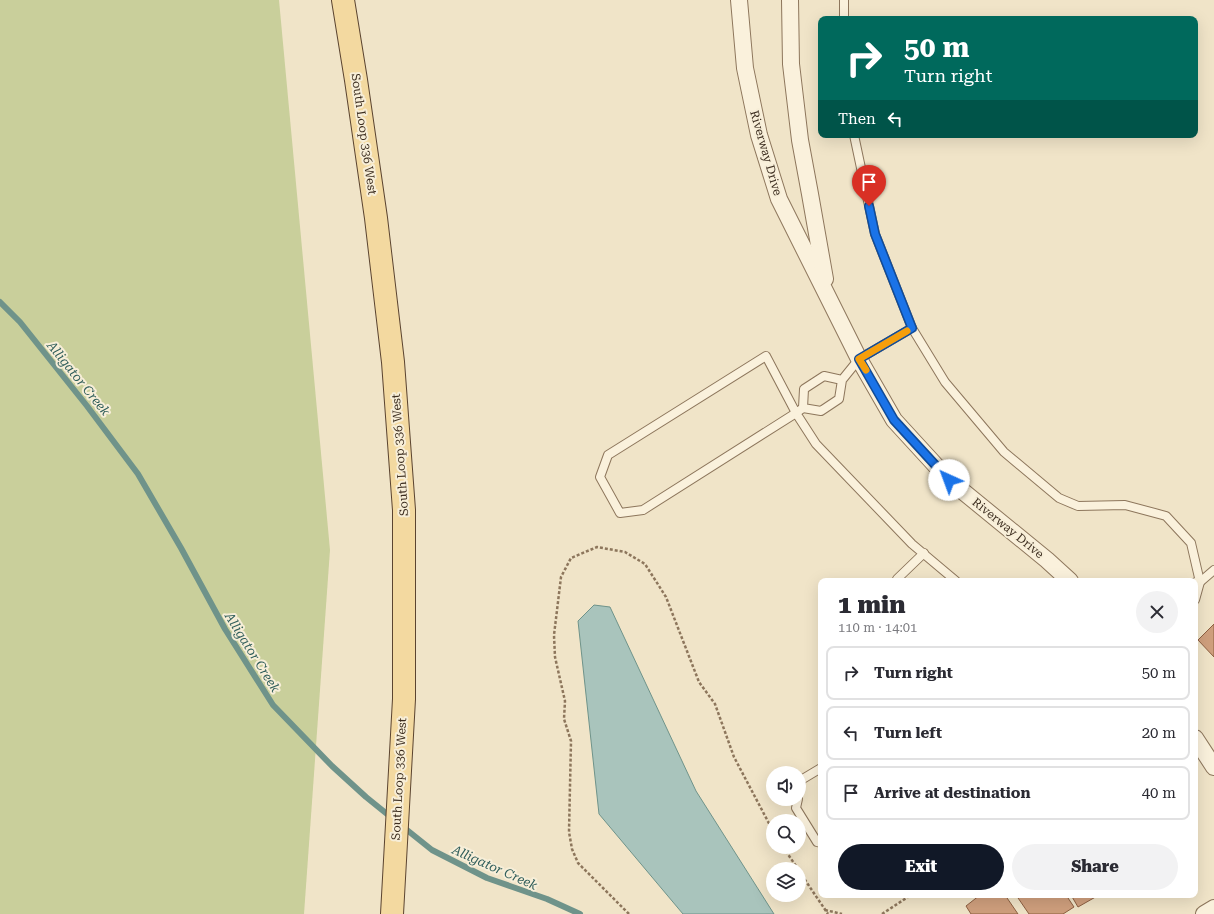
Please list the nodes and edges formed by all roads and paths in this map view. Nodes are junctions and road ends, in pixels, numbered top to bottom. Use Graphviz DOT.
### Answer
graph roads {
  1 [pos="343,0"];
  2 [pos="739,0"];
  3 [pos="790,0"];
  4 [pos="844,0"];
  5 [pos="844,16"];
  6 [pos="855,138"];
  7 [pos="828,296"];
  8 [pos="912,328"];
  9 [pos="859,359"];
  10 [pos="842,380"];
  11 [pos="800,411"];
  12 [pos="924,554"];
  13 [pos="1214,570"];
  14 [pos="898,578"];
  15 [pos="952,578"];
  16 [pos="1067,578"];
  17 [pos="1197,578"];
  18 [pos="1198,582"];
  19 [pos="1198,743"];
  20 [pos="1214,767"];
  21 [pos="818,770"];
  22 [pos="806,777"];
  23 [pos="796,806"];
  24 [pos="766,817"];
  25 [pos="818,842"];
  26 [pos="806,882"];
  27 [pos="906,898"];
  28 [pos="1214,908"];
  29 [pos="825,910"];
  30 [pos="392,914"];
  31 [pos="629,914"];
  32 [pos="828,914"];
  33 [pos="842,914"];
  34 [pos="882,914"];
  35 [pos="1204,914"];
  1 -- 30 [label="main road, South Loop 336 West"];
  2 -- 7 [label="street, Riverway Drive"];
  3 -- 7 [label="street, Riverway Drive"];
  4 -- 5 [label="lane"];
  6 -- 8 [label="lane"];
  7 -- 9 [label="street, Riverway Drive"];
  8 -- 9 [label="lane"];
  8 -- 17 [label="lane"];
  9 -- 10 [label="lane"];
  9 -- 16 [label="street, Riverway Drive"];
  10 -- 11 [label="lane"];
  10 -- 11 [label="lane"];
  11 -- 11 [label="lane"];
  11 -- 12 [label="lane"];
  12 -- 14 [label="lane"];
  12 -- 15 [label="lane"];
  13 -- 18 [label="lane"];
  19 -- 20 [label="street"];
  21 -- 22 [label="lane"];
  23 -- 25 [label="lane"];
  24 -- 31 [label="path"];
  26 -- 29 [label="path"];
  27 -- 34 [label="path"];
  28 -- 35 [label="street"];
  29 -- 32 [label="path"];
  29 -- 33 [label="path"];
}
